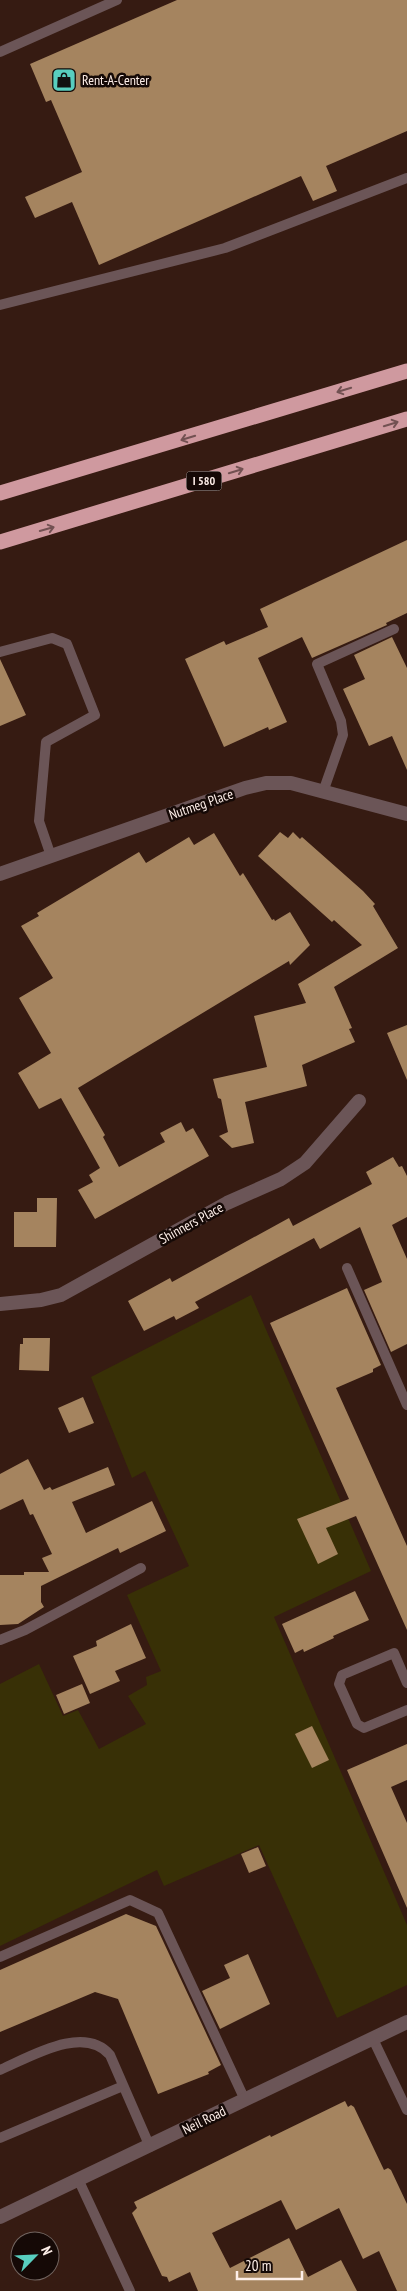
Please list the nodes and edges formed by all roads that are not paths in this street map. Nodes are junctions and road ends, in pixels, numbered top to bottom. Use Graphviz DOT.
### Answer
graph roads {
  1 [pos="117,0"];
  2 [pos="0,52"];
  3 [pos="407,178"];
  4 [pos="0,305"];
  5 [pos="407,371"];
  6 [pos="407,419"];
  7 [pos="0,494"];
  8 [pos="0,542"];
  9 [pos="394,629"];
  10 [pos="0,652"];
  11 [pos="322,792"];
  12 [pos="407,814"];
  13 [pos="51,856"];
  14 [pos="0,874"];
  15 [pos="359,1101"];
  16 [pos="347,1268"];
  17 [pos="0,1304"];
  18 [pos="407,1405"];
  19 [pos="141,1568"];
  20 [pos="0,1640"];
  21 [pos="407,1682"];
  22 [pos="407,1710"];
  23 [pos="0,1957"];
  24 [pos="407,2022"];
  25 [pos="373,2038"];
  26 [pos="0,2070"];
  27 [pos="123,2086"];
  28 [pos="246,2100"];
  29 [pos="407,2110"];
  30 [pos="0,2138"];
  31 [pos="150,2147"];
  32 [pos="79,2181"];
  33 [pos="0,2217"];
  34 [pos="130,2291"];
  1 -- 2 [label="lane"];
  3 -- 4 [label="lane"];
  5 -- 7 [label="highway, one-way"];
  8 -- 6 [label="highway, I 580, one-way"];
  9 -- 11 [label="lane"];
  10 -- 13 [label="lane"];
  11 -- 12 [label="street, Nutmeg Place"];
  11 -- 13 [label="street, Nutmeg Place"];
  13 -- 14 [label="street, Nutmeg Place"];
  15 -- 17 [label="street, Shinners Place"];
  16 -- 18 [label="lane"];
  19 -- 20 [label="lane"];
  21 -- 22 [label="lane"];
  23 -- 28 [label="lane"];
  24 -- 25 [label="street, Neil Road"];
  25 -- 28 [label="street, Neil Road"];
  25 -- 29 [label="lane"];
  26 -- 27 [label="lane"];
  27 -- 30 [label="lane"];
  27 -- 31 [label="lane"];
  28 -- 31 [label="street, Neil Road"];
  31 -- 32 [label="street, Neil Road"];
  32 -- 33 [label="street, Neil Road"];
  32 -- 34 [label="lane"];
}
